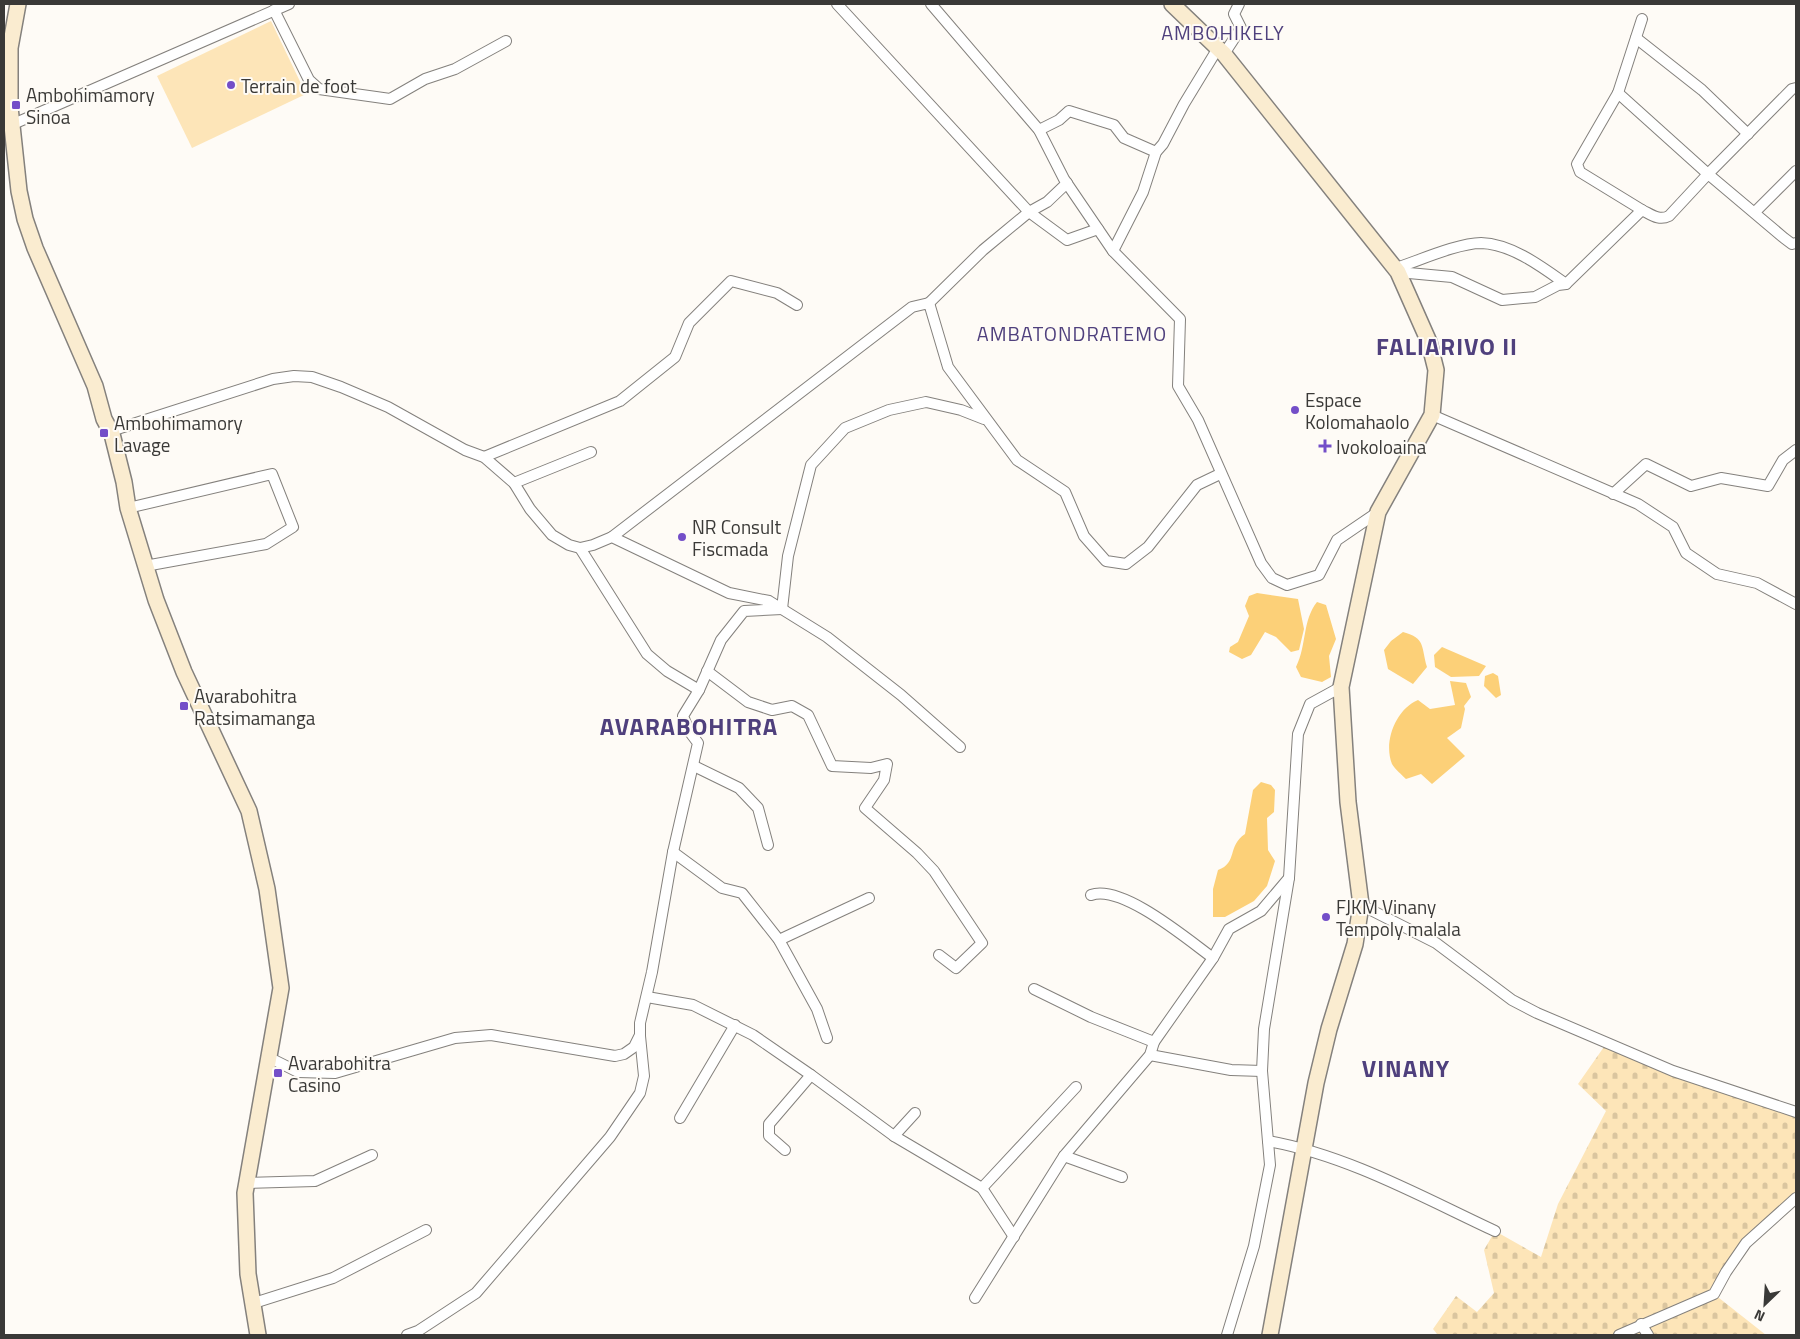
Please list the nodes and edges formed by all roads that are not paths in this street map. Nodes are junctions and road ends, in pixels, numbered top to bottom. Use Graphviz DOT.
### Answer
graph roads {
  1 [pos="18,4"];
  2 [pos="838,4"];
  3 [pos="931,4"];
  4 [pos="1172,4"];
  5 [pos="1239,4"];
  6 [pos="280,6"];
  7 [pos="1642,19"];
  8 [pos="1636,38"];
  9 [pos="506,41"];
  10 [pos="1221,51"];
  11 [pos="1796,88"];
  12 [pos="1618,93"];
  13 [pos="11,125"];
  14 [pos="1039,130"];
  15 [pos="1748,134"];
  16 [pos="1156,152"];
  17 [pos="1796,171"];
  18 [pos="1708,174"];
  19 [pos="1066,183"];
  20 [pos="1642,210"];
  21 [pos="1030,212"];
  22 [pos="1755,212"];
  23 [pos="1098,229"];
  24 [pos="1796,243"];
  25 [pos="1113,251"];
  26 [pos="1397,270"];
  27 [pos="1566,284"];
  28 [pos="929,303"];
  29 [pos="797,305"];
  30 [pos="1432,415"];
  31 [pos="985,420"];
  32 [pos="110,431"];
  33 [pos="1796,450"];
  34 [pos="591,452"];
  35 [pos="484,457"];
  36 [pos="1220,474"];
  37 [pos="514,482"];
  38 [pos="1613,494"];
  39 [pos="128,508"];
  40 [pos="1378,512"];
  41 [pos="612,537"];
  42 [pos="580,548"];
  43 [pos="145,566"];
  44 [pos="1796,604"];
  45 [pos="782,610"];
  46 [pos="707,671"];
  47 [pos="1341,686"];
  48 [pos="699,690"];
  49 [pos="960,747"];
  50 [pos="694,766"];
  51 [pos="768,844"];
  52 [pos="672,852"];
  53 [pos="1289,878"];
  54 [pos="1091,895"];
  55 [pos="869,898"];
  56 [pos="1361,905"];
  57 [pos="779,940"];
  58 [pos="939,955"];
  59 [pos="1213,958"];
  60 [pos="1034,989"];
  61 [pos="647,997"];
  62 [pos="734,1025"];
  63 [pos="640,1035"];
  64 [pos="827,1038"];
  65 [pos="1154,1042"];
  66 [pos="1150,1055"];
  67 [pos="270,1058"];
  68 [pos="1262,1071"];
  69 [pos="811,1075"];
  70 [pos="1076,1087"];
  71 [pos="1796,1112"];
  72 [pos="915,1113"];
  73 [pos="680,1118"];
  74 [pos="894,1136"];
  75 [pos="1268,1141"];
  76 [pos="1302,1147"];
  77 [pos="785,1150"];
  78 [pos="372,1155"];
  79 [pos="1064,1156"];
  80 [pos="1122,1177"];
  81 [pos="247,1182"];
  82 [pos="982,1188"];
  83 [pos="1796,1198"];
  84 [pos="426,1230"];
  85 [pos="1495,1230"];
  86 [pos="1014,1237"];
  87 [pos="975,1298"];
  88 [pos="251,1304"];
  89 [pos="1641,1324"];
  90 [pos="258,1335"];
  91 [pos="407,1335"];
  92 [pos="1227,1335"];
  93 [pos="1270,1335"];
  94 [pos="1619,1335"];
  95 [pos="1648,1335"];
  1 -- 13 [label="street"];
  2 -- 21 [label="street"];
  3 -- 14 [label="street"];
  4 -- 10 [label="street"];
  5 -- 10 [label="street"];
  6 -- 9 [label="street"];
  6 -- 13 [label="street"];
  7 -- 8 [label="street"];
  8 -- 12 [label="street"];
  8 -- 15 [label="street"];
  10 -- 16 [label="street"];
  10 -- 26 [label="street"];
  11 -- 15 [label="street"];
  12 -- 18 [label="street"];
  12 -- 20 [label="street"];
  13 -- 32 [label="street"];
  14 -- 16 [label="street"];
  14 -- 19 [label="street"];
  15 -- 18 [label="street"];
  16 -- 25 [label="street"];
  17 -- 22 [label="street"];
  18 -- 20 [label="street"];
  18 -- 22 [label="street"];
  19 -- 21 [label="street"];
  19 -- 23 [label="street"];
  20 -- 27 [label="street"];
  21 -- 23 [label="street"];
  21 -- 28 [label="street"];
  22 -- 24 [label="street"];
  23 -- 25 [label="street"];
  25 -- 36 [label="street"];
  26 -- 27 [label="street"];
  26 -- 27 [label="street"];
  26 -- 30 [label="street"];
  28 -- 31 [label="street"];
  28 -- 41 [label="street"];
  29 -- 35 [label="street"];
  30 -- 38 [label="street"];
  30 -- 40 [label="street"];
  31 -- 36 [label="street"];
  31 -- 45 [label="street"];
  32 -- 35 [label="street"];
  32 -- 39 [label="street"];
  33 -- 38 [label="street"];
  34 -- 37 [label="street"];
  35 -- 37 [label="street"];
  36 -- 40 [label="street"];
  37 -- 42 [label="street"];
  38 -- 44 [label="street"];
  39 -- 43 [label="street"];
  39 -- 43 [label="street"];
  40 -- 47 [label="street"];
  41 -- 42 [label="street"];
  41 -- 45 [label="street"];
  42 -- 48 [label="street"];
  43 -- 67 [label="street"];
  45 -- 46 [label="street"];
  45 -- 49 [label="street"];
  46 -- 48 [label="street"];
  46 -- 58 [label="street"];
  47 -- 53 [label="street"];
  47 -- 56 [label="street"];
  48 -- 50 [label="street"];
  50 -- 51 [label="street"];
  50 -- 52 [label="street"];
  52 -- 57 [label="street"];
  52 -- 61 [label="street"];
  53 -- 59 [label="street"];
  53 -- 68 [label="street"];
  54 -- 59 [label="street"];
  55 -- 57 [label="street"];
  56 -- 71 [label="street"];
  56 -- 76 [label="street"];
  57 -- 64 [label="street"];
  59 -- 65 [label="street"];
  60 -- 65 [label="street"];
  61 -- 62 [label="street"];
  61 -- 63 [label="street"];
  62 -- 69 [label="street"];
  62 -- 73 [label="street"];
  63 -- 67 [label="street"];
  63 -- 91 [label="street"];
  65 -- 66 [label="street"];
  66 -- 68 [label="street"];
  66 -- 79 [label="street"];
  67 -- 81 [label="street"];
  68 -- 75 [label="street"];
  69 -- 74 [label="street"];
  69 -- 77 [label="street"];
  70 -- 82 [label="street"];
  72 -- 74 [label="street"];
  74 -- 82 [label="street"];
  75 -- 76 [label="street"];
  75 -- 92 [label="street"];
  76 -- 85 [label="street"];
  76 -- 93 [label="street"];
  78 -- 81 [label="street"];
  79 -- 80 [label="street"];
  79 -- 86 [label="street"];
  81 -- 88 [label="street"];
  82 -- 86 [label="street"];
  83 -- 89 [label="street"];
  84 -- 88 [label="street"];
  86 -- 87 [label="street"];
  88 -- 90 [label="street"];
  89 -- 94 [label="street"];
  89 -- 95 [label="street"];
}
